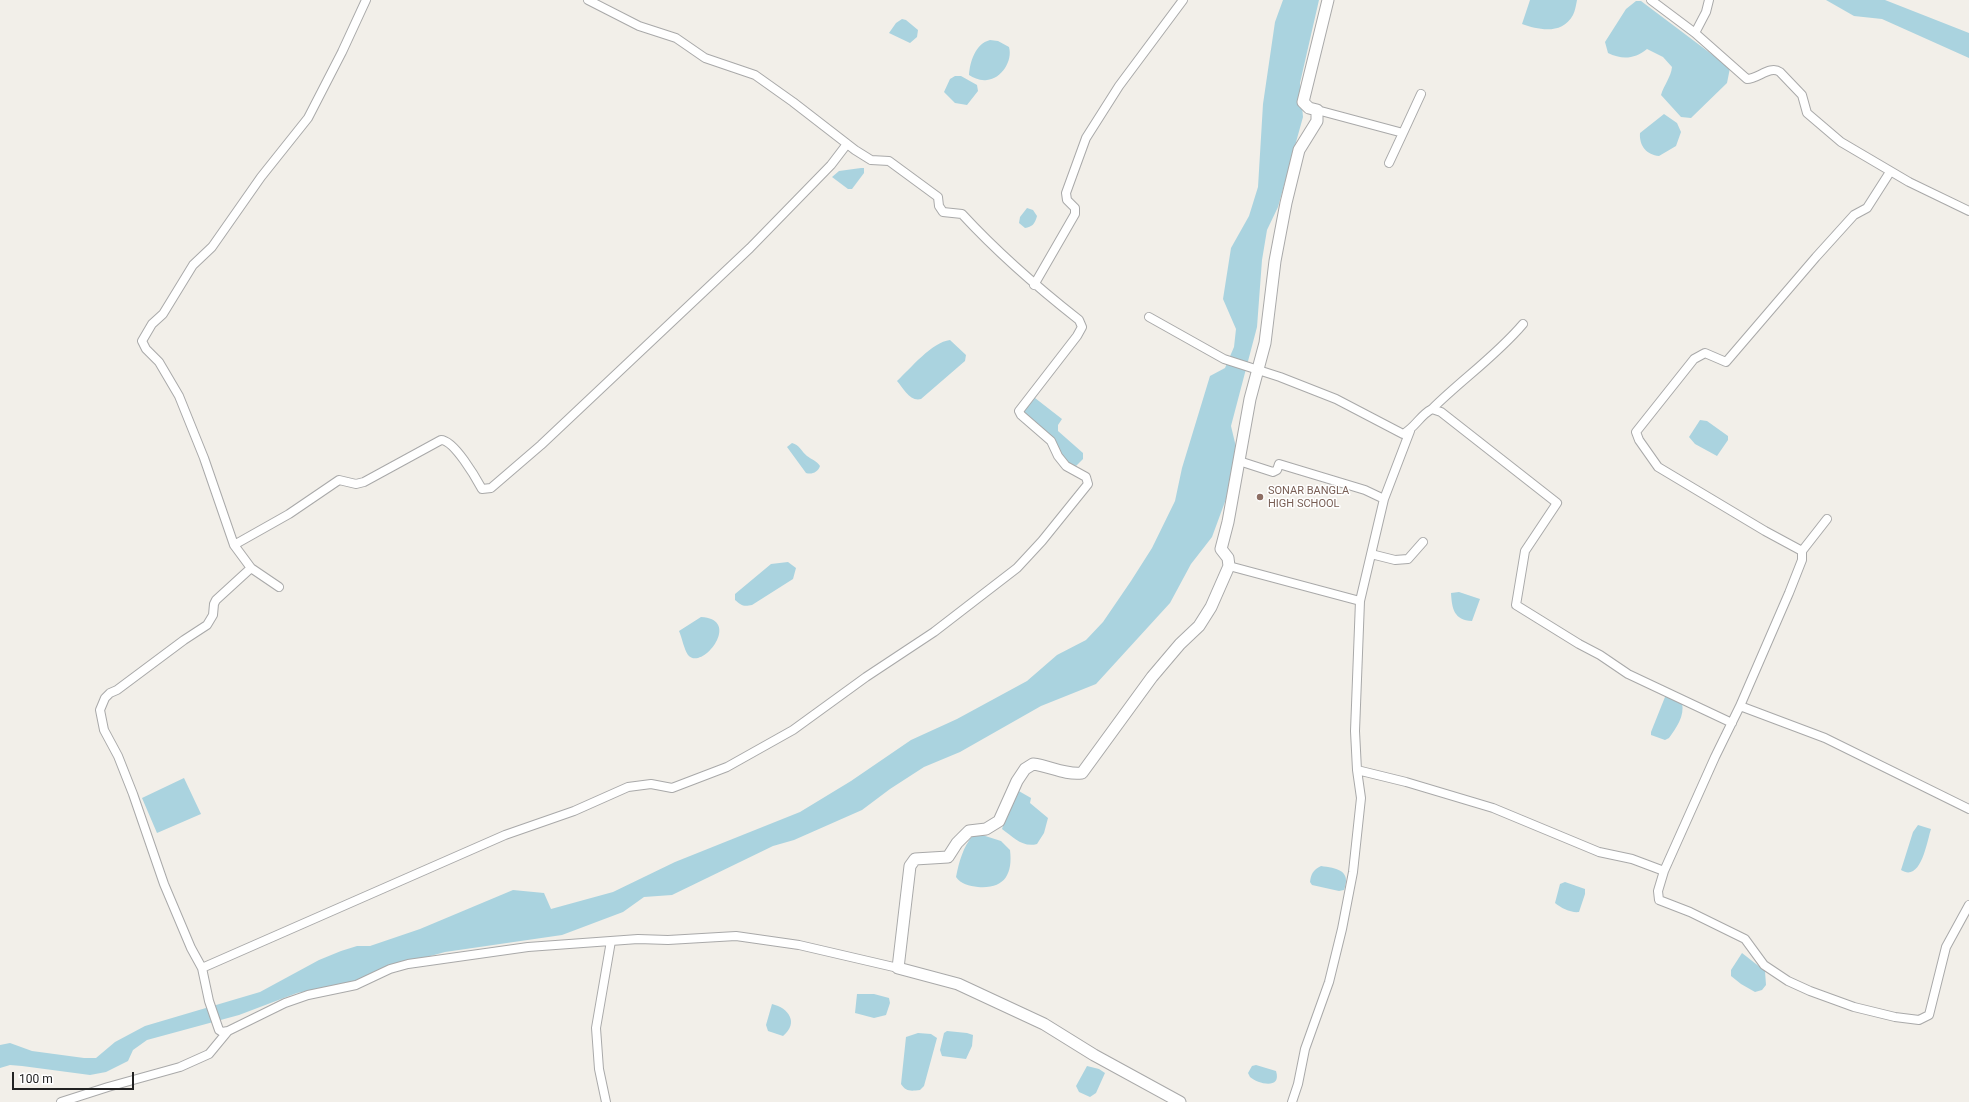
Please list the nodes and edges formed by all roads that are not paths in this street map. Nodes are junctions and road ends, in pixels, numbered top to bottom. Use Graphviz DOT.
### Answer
graph roads {
  1 [pos="366,0"];
  2 [pos="588,0"];
  3 [pos="1183,0"];
  4 [pos="1328,0"];
  5 [pos="1652,0"];
  6 [pos="1709,0"];
  7 [pos="1695,33"];
  8 [pos="1420,94"];
  9 [pos="1317,110"];
  10 [pos="1403,133"];
  11 [pos="847,144"];
  12 [pos="1389,163"];
  13 [pos="1890,172"];
  14 [pos="1969,211"];
  15 [pos="1034,285"];
  16 [pos="1149,317"];
  17 [pos="1523,324"];
  18 [pos="1255,369"];
  19 [pos="1432,409"];
  20 [pos="1410,431"];
  21 [pos="1239,461"];
  22 [pos="1384,499"];
  23 [pos="1827,519"];
  24 [pos="1423,542"];
  25 [pos="234,545"];
  26 [pos="1802,551"];
  27 [pos="1371,554"];
  28 [pos="1229,566"];
  29 [pos="251,568"];
  30 [pos="279,587"];
  31 [pos="1360,601"];
  32 [pos="1740,706"];
  33 [pos="1732,723"];
  34 [pos="1357,770"];
  35 [pos="1969,809"];
  36 [pos="1664,871"];
  37 [pos="1969,905"];
  38 [pos="612,941"];
  39 [pos="202,968"];
  40 [pos="898,968"];
  41 [pos="228,1031"];
  42 [pos="61,1102"];
  43 [pos="606,1102"];
  44 [pos="1180,1102"];
  45 [pos="1292,1102"];
  1 -- 25 [label="street"];
  2 -- 11 [label="street"];
  3 -- 15 [label="street"];
  4 -- 9 [label="street"];
  5 -- 7 [label="street"];
  6 -- 7 [label="street"];
  7 -- 13 [label="street"];
  8 -- 10 [label="street"];
  9 -- 10 [label="street"];
  9 -- 18 [label="street"];
  10 -- 12 [label="street"];
  11 -- 15 [label="street"];
  11 -- 25 [label="street"];
  13 -- 14 [label="street"];
  13 -- 26 [label="street"];
  15 -- 39 [label="street"];
  16 -- 18 [label="street"];
  17 -- 19 [label="street"];
  18 -- 20 [label="street"];
  18 -- 21 [label="street"];
  19 -- 20 [label="street"];
  19 -- 33 [label="street"];
  20 -- 22 [label="street"];
  21 -- 22 [label="street"];
  21 -- 28 [label="street"];
  22 -- 27 [label="street"];
  23 -- 26 [label="street"];
  24 -- 27 [label="street"];
  25 -- 29 [label="street"];
  26 -- 32 [label="street"];
  27 -- 31 [label="street"];
  28 -- 31 [label="street"];
  28 -- 40 [label="street"];
  29 -- 30 [label="street"];
  29 -- 39 [label="street"];
  31 -- 34 [label="street"];
  32 -- 33 [label="street"];
  32 -- 35 [label="street"];
  33 -- 36 [label="street"];
  34 -- 36 [label="street"];
  34 -- 45 [label="street"];
  36 -- 37 [label="street"];
  38 -- 40 [label="street"];
  38 -- 41 [label="street"];
  38 -- 43 [label="street"];
  39 -- 41 [label="street"];
  40 -- 44 [label="street"];
  41 -- 42 [label="street"];
}
